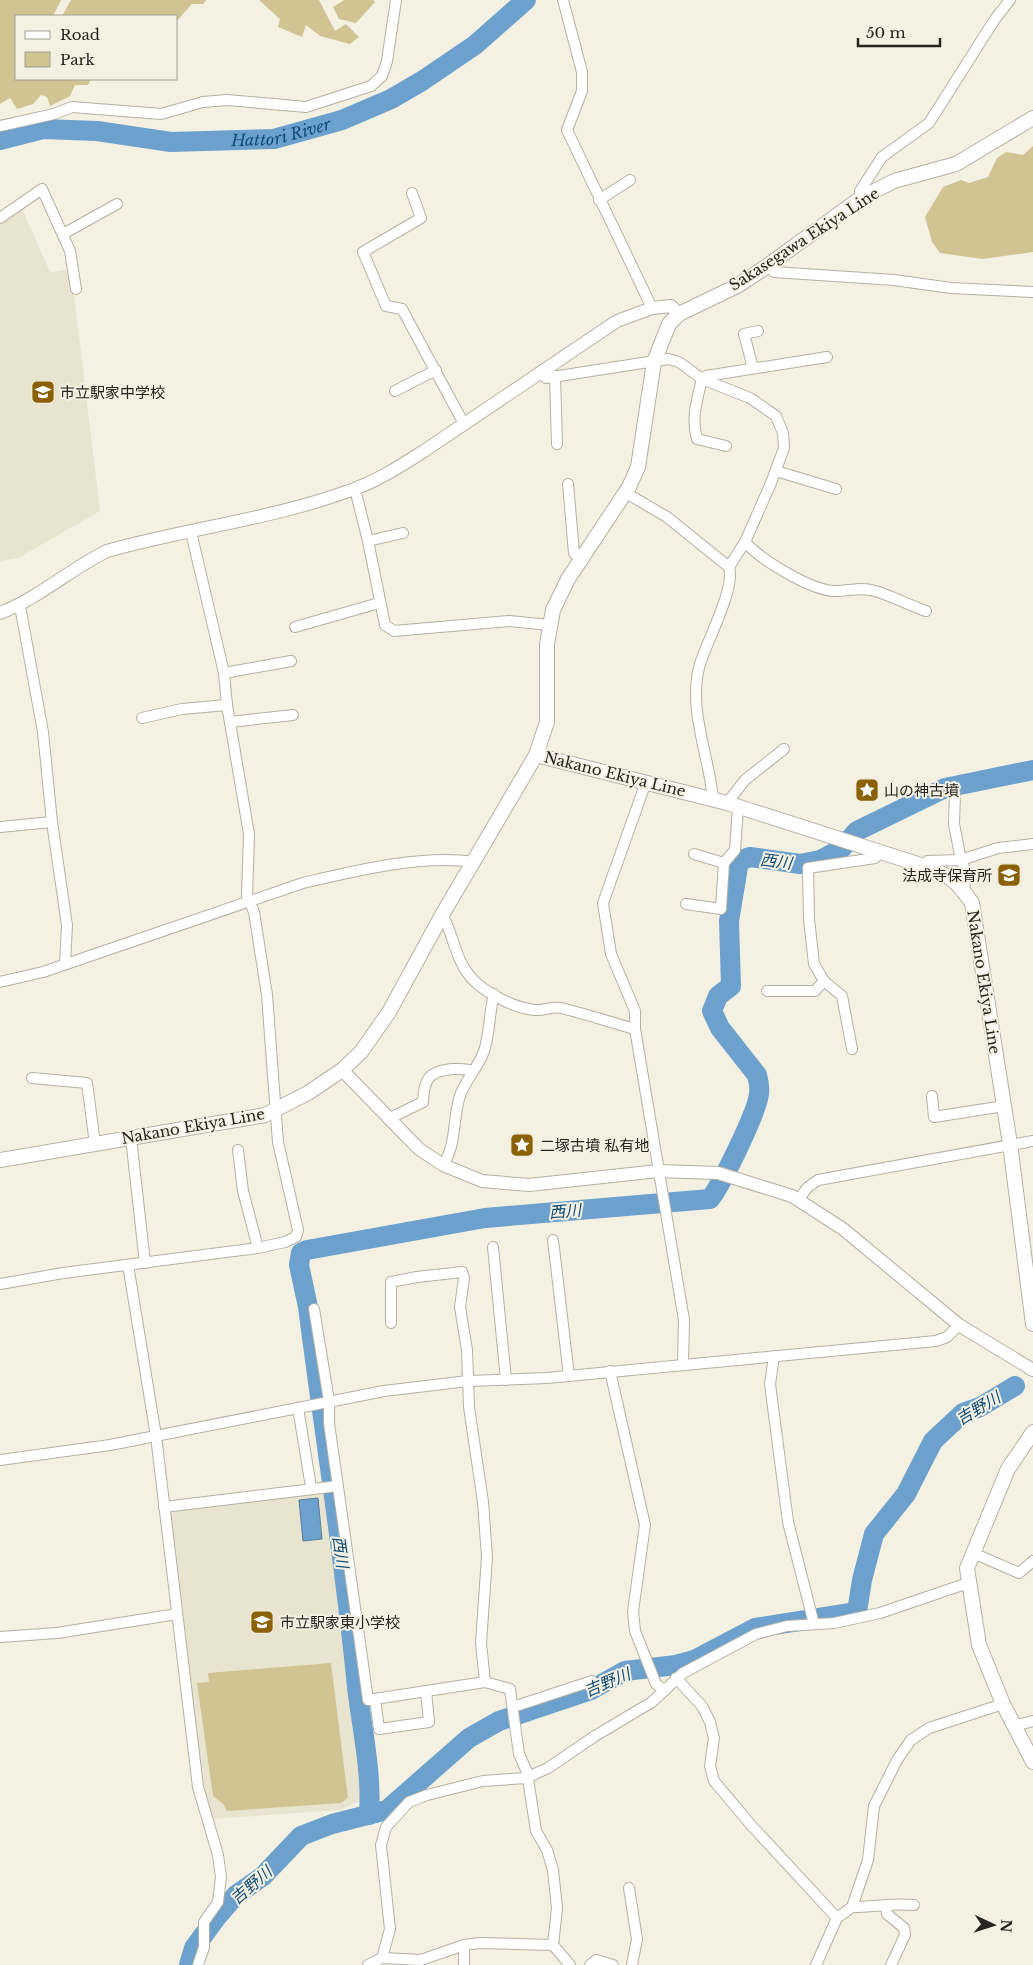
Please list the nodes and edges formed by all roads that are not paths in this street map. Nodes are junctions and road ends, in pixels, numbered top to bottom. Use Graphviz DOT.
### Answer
graph roads {
  1 [pos="396,0"];
  2 [pos="563,0"];
  3 [pos="1010,0"];
  4 [pos="1033,118"];
  5 [pos="0,126"];
  6 [pos="630,180"];
  7 [pos="412,194"];
  8 [pos="861,198"];
  9 [pos="599,200"];
  10 [pos="117,204"];
  11 [pos="0,218"];
  12 [pos="63,234"];
  13 [pos="768,266"];
  14 [pos="76,289"];
  15 [pos="1033,292"];
  16 [pos="652,308"];
  17 [pos="679,314"];
  18 [pos="758,331"];
  19 [pos="827,356"];
  20 [pos="654,362"];
  21 [pos="753,368"];
  22 [pos="436,370"];
  23 [pos="540,372"];
  24 [pos="555,376"];
  25 [pos="702,379"];
  26 [pos="395,391"];
  27 [pos="464,424"];
  28 [pos="557,444"];
  29 [pos="726,446"];
  30 [pos="776,471"];
  31 [pos="568,484"];
  32 [pos="355,489"];
  33 [pos="836,489"];
  34 [pos="626,493"];
  35 [pos="191,532"];
  36 [pos="403,533"];
  37 [pos="368,541"];
  38 [pos="745,542"];
  39 [pos="581,560"];
  40 [pos="729,567"];
  41 [pos="379,602"];
  42 [pos="20,606"];
  43 [pos="926,611"];
  44 [pos="0,613"];
  45 [pos="550,625"];
  46 [pos="295,627"];
  47 [pos="291,661"];
  48 [pos="224,674"];
  49 [pos="227,705"];
  50 [pos="293,716"];
  51 [pos="142,718"];
  52 [pos="230,722"];
  53 [pos="784,750"];
  54 [pos="536,755"];
  55 [pos="646,782"];
  56 [pos="955,794"];
  57 [pos="713,799"];
  58 [pos="732,805"];
  59 [pos="52,822"];
  60 [pos="0,826"];
  61 [pos="1033,844"];
  62 [pos="880,851"];
  63 [pos="694,854"];
  64 [pos="961,860"];
  65 [pos="474,862"];
  66 [pos="724,863"];
  67 [pos="924,866"];
  68 [pos="964,892"];
  69 [pos="249,900"];
  70 [pos="686,904"];
  71 [pos="442,915"];
  72 [pos="65,964"];
  73 [pos="824,981"];
  74 [pos="0,982"];
  75 [pos="767,991"];
  76 [pos="494,994"];
  77 [pos="635,1029"];
  78 [pos="852,1049"];
  79 [pos="342,1070"];
  80 [pos="473,1071"];
  81 [pos="32,1078"];
  82 [pos="932,1096"];
  83 [pos="1004,1106"];
  84 [pos="277,1110"];
  85 [pos="388,1119"];
  86 [pos="131,1138"];
  87 [pos="1033,1141"];
  88 [pos="95,1144"];
  89 [pos="1010,1144"];
  90 [pos="238,1150"];
  91 [pos="0,1160"];
  92 [pos="443,1165"];
  93 [pos="658,1171"];
  94 [pos="798,1200"];
  95 [pos="553,1240"];
  96 [pos="493,1247"];
  97 [pos="258,1248"];
  98 [pos="1029,1254"];
  99 [pos="144,1263"];
  100 [pos="128,1265"];
  101 [pos="0,1284"];
  102 [pos="314,1309"];
  103 [pos="391,1323"];
  104 [pos="1033,1324"];
  105 [pos="959,1326"];
  106 [pos="774,1356"];
  107 [pos="683,1364"];
  108 [pos="1033,1370"];
  109 [pos="610,1372"];
  110 [pos="569,1376"];
  111 [pos="506,1380"];
  112 [pos="468,1382"];
  113 [pos="329,1402"];
  114 [pos="298,1408"];
  115 [pos="1033,1432"];
  116 [pos="156,1436"];
  117 [pos="0,1460"];
  118 [pos="338,1486"];
  119 [pos="316,1487"];
  120 [pos="164,1507"];
  121 [pos="973,1553"];
  122 [pos="1033,1560"];
  123 [pos="968,1583"];
  124 [pos="177,1614"];
  125 [pos="813,1620"];
  126 [pos="0,1637"];
  127 [pos="676,1678"];
  128 [pos="484,1682"];
  129 [pos="592,1682"];
  130 [pos="664,1690"];
  131 [pos="426,1691"];
  132 [pos="375,1699"];
  133 [pos="1003,1704"];
  134 [pos="513,1707"];
  135 [pos="1033,1721"];
  136 [pos="1013,1726"];
  137 [pos="1033,1762"];
  138 [pos="526,1778"];
  139 [pos="629,1888"];
  140 [pos="914,1905"];
  141 [pos="886,1906"];
  142 [pos="852,1907"];
  143 [pos="837,1918"];
  144 [pos="464,1945"];
  145 [pos="553,1945"];
  146 [pos="382,1958"];
  147 [pos="393,1962"];
  148 [pos="198,1965"];
  149 [pos="368,1965"];
  150 [pos="464,1965"];
  151 [pos="570,1965"];
  152 [pos="590,1965"];
  153 [pos="613,1965"];
  154 [pos="632,1965"];
  155 [pos="816,1965"];
  156 [pos="891,1965"];
  1 -- 5 [label="street"];
  2 -- 9 [label="street"];
  3 -- 8 [label="street"];
  4 -- 8 [label="main road, Sakasegawa Ekiya Line"];
  6 -- 9 [label="street"];
  7 -- 22 [label="street"];
  8 -- 13 [label="main road, Sakasegawa Ekiya Line"];
  9 -- 16 [label="street"];
  10 -- 12 [label="street"];
  11 -- 12 [label="street"];
  12 -- 14 [label="street"];
  13 -- 15 [label="street"];
  13 -- 17 [label="main road, Sakasegawa Ekiya Line"];
  16 -- 17 [label="street"];
  16 -- 23 [label="street"];
  17 -- 20 [label="main road, Sakasegawa Ekiya Line"];
  18 -- 21 [label="street"];
  19 -- 21 [label="street"];
  20 -- 24 [label="street"];
  20 -- 25 [label="street"];
  20 -- 34 [label="main road, Sakasegawa Ekiya Line"];
  21 -- 25 [label="street"];
  22 -- 26 [label="street"];
  22 -- 27 [label="street"];
  23 -- 24 [label="street"];
  23 -- 27 [label="street"];
  24 -- 28 [label="street"];
  25 -- 29 [label="street"];
  25 -- 30 [label="street"];
  27 -- 32 [label="street"];
  30 -- 33 [label="street"];
  30 -- 38 [label="street"];
  31 -- 39 [label="street"];
  32 -- 35 [label="street"];
  32 -- 37 [label="street"];
  34 -- 39 [label="main road, Sakasegawa Ekiya Line"];
  34 -- 40 [label="street"];
  35 -- 42 [label="street"];
  35 -- 48 [label="street"];
  36 -- 37 [label="street"];
  37 -- 41 [label="street"];
  38 -- 40 [label="street"];
  38 -- 43 [label="street"];
  39 -- 45 [label="main road, Sakasegawa Ekiya Line"];
  40 -- 57 [label="street"];
  41 -- 45 [label="street"];
  41 -- 46 [label="street"];
  42 -- 44 [label="street"];
  42 -- 59 [label="street"];
  45 -- 54 [label="main road, Sakasegawa Ekiya Line"];
  47 -- 48 [label="street"];
  48 -- 49 [label="street"];
  49 -- 51 [label="street"];
  49 -- 52 [label="street"];
  50 -- 52 [label="street"];
  52 -- 69 [label="street"];
  53 -- 58 [label="street"];
  54 -- 55 [label="main road, Nakano Ekiya Line"];
  54 -- 65 [label="main road, Nakano Ekiya Line"];
  55 -- 57 [label="main road, Nakano Ekiya Line"];
  55 -- 77 [label="street"];
  56 -- 64 [label="street"];
  57 -- 58 [label="main road, Nakano Ekiya Line"];
  58 -- 62 [label="main road, Nakano Ekiya Line"];
  58 -- 66 [label="street"];
  59 -- 60 [label="street"];
  59 -- 72 [label="street"];
  61 -- 64 [label="street"];
  62 -- 67 [label="main road, Nakano Ekiya Line"];
  62 -- 73 [label="street"];
  63 -- 66 [label="street"];
  64 -- 67 [label="street"];
  64 -- 68 [label="street"];
  65 -- 69 [label="street"];
  65 -- 71 [label="main road, Nakano Ekiya Line"];
  66 -- 70 [label="street"];
  67 -- 68 [label="main road, Nakano Ekiya Line"];
  68 -- 83 [label="main road, Nakano Ekiya Line"];
  69 -- 72 [label="street"];
  69 -- 84 [label="street"];
  71 -- 76 [label="street"];
  71 -- 79 [label="main road, Nakano Ekiya Line"];
  72 -- 74 [label="street"];
  73 -- 75 [label="street"];
  73 -- 78 [label="street"];
  76 -- 77 [label="street"];
  76 -- 80 [label="street"];
  77 -- 93 [label="street"];
  79 -- 84 [label="main road, Nakano Ekiya Line"];
  79 -- 85 [label="street"];
  80 -- 85 [label="street"];
  80 -- 92 [label="street"];
  81 -- 88 [label="street"];
  82 -- 83 [label="street"];
  83 -- 89 [label="main road, Nakano Ekiya Line"];
  84 -- 86 [label="main road, Nakano Ekiya Line"];
  84 -- 97 [label="street"];
  85 -- 92 [label="street"];
  86 -- 88 [label="main road, Nakano Ekiya Line"];
  86 -- 99 [label="street"];
  87 -- 89 [label="street"];
  88 -- 91 [label="main road, Nakano Ekiya Line"];
  89 -- 94 [label="street"];
  89 -- 98 [label="main road, Nakano Ekiya Line"];
  90 -- 97 [label="street"];
  92 -- 93 [label="street"];
  93 -- 94 [label="street"];
  93 -- 107 [label="street"];
  94 -- 105 [label="street"];
  95 -- 110 [label="street"];
  96 -- 111 [label="street"];
  97 -- 99 [label="street"];
  98 -- 104 [label="main road, Nakano Ekiya Line"];
  99 -- 100 [label="street"];
  100 -- 101 [label="street"];
  100 -- 116 [label="street"];
  102 -- 113 [label="street"];
  103 -- 112 [label="street"];
  105 -- 106 [label="street"];
  105 -- 108 [label="street"];
  106 -- 107 [label="street"];
  106 -- 125 [label="street"];
  107 -- 109 [label="street"];
  109 -- 110 [label="street"];
  109 -- 130 [label="street"];
  110 -- 111 [label="street"];
  111 -- 112 [label="street"];
  112 -- 113 [label="street"];
  112 -- 128 [label="street"];
  113 -- 114 [label="street"];
  113 -- 118 [label="street"];
  114 -- 116 [label="street"];
  114 -- 119 [label="street"];
  115 -- 121 [label="main road"];
  116 -- 117 [label="street"];
  116 -- 120 [label="street"];
  118 -- 119 [label="street"];
  118 -- 132 [label="street"];
  119 -- 120 [label="street"];
  120 -- 124 [label="street"];
  121 -- 122 [label="street"];
  121 -- 123 [label="main road"];
  123 -- 125 [label="street"];
  123 -- 133 [label="main road"];
  124 -- 126 [label="street"];
  124 -- 148 [label="street"];
  125 -- 127 [label="street"];
  127 -- 130 [label="street"];
  127 -- 143 [label="street"];
  128 -- 131 [label="street"];
  128 -- 134 [label="street"];
  129 -- 134 [label="street"];
  130 -- 138 [label="street"];
  131 -- 132 [label="street"];
  131 -- 132 [label="street"];
  133 -- 136 [label="main road"];
  133 -- 142 [label="street"];
  134 -- 138 [label="street"];
  135 -- 136 [label="street"];
  136 -- 137 [label="main road"];
  138 -- 145 [label="street"];
  138 -- 146 [label="street"];
  139 -- 154 [label="street"];
  140 -- 141 [label="street"];
  141 -- 142 [label="street"];
  141 -- 156 [label="street"];
  142 -- 143 [label="street"];
  143 -- 155 [label="street"];
  144 -- 145 [label="street"];
  144 -- 147 [label="street"];
  144 -- 150 [label="street"];
  145 -- 151 [label="street"];
  146 -- 147 [label="street"];
  146 -- 149 [label="street"];
  152 -- 153 [label="street"];
}
